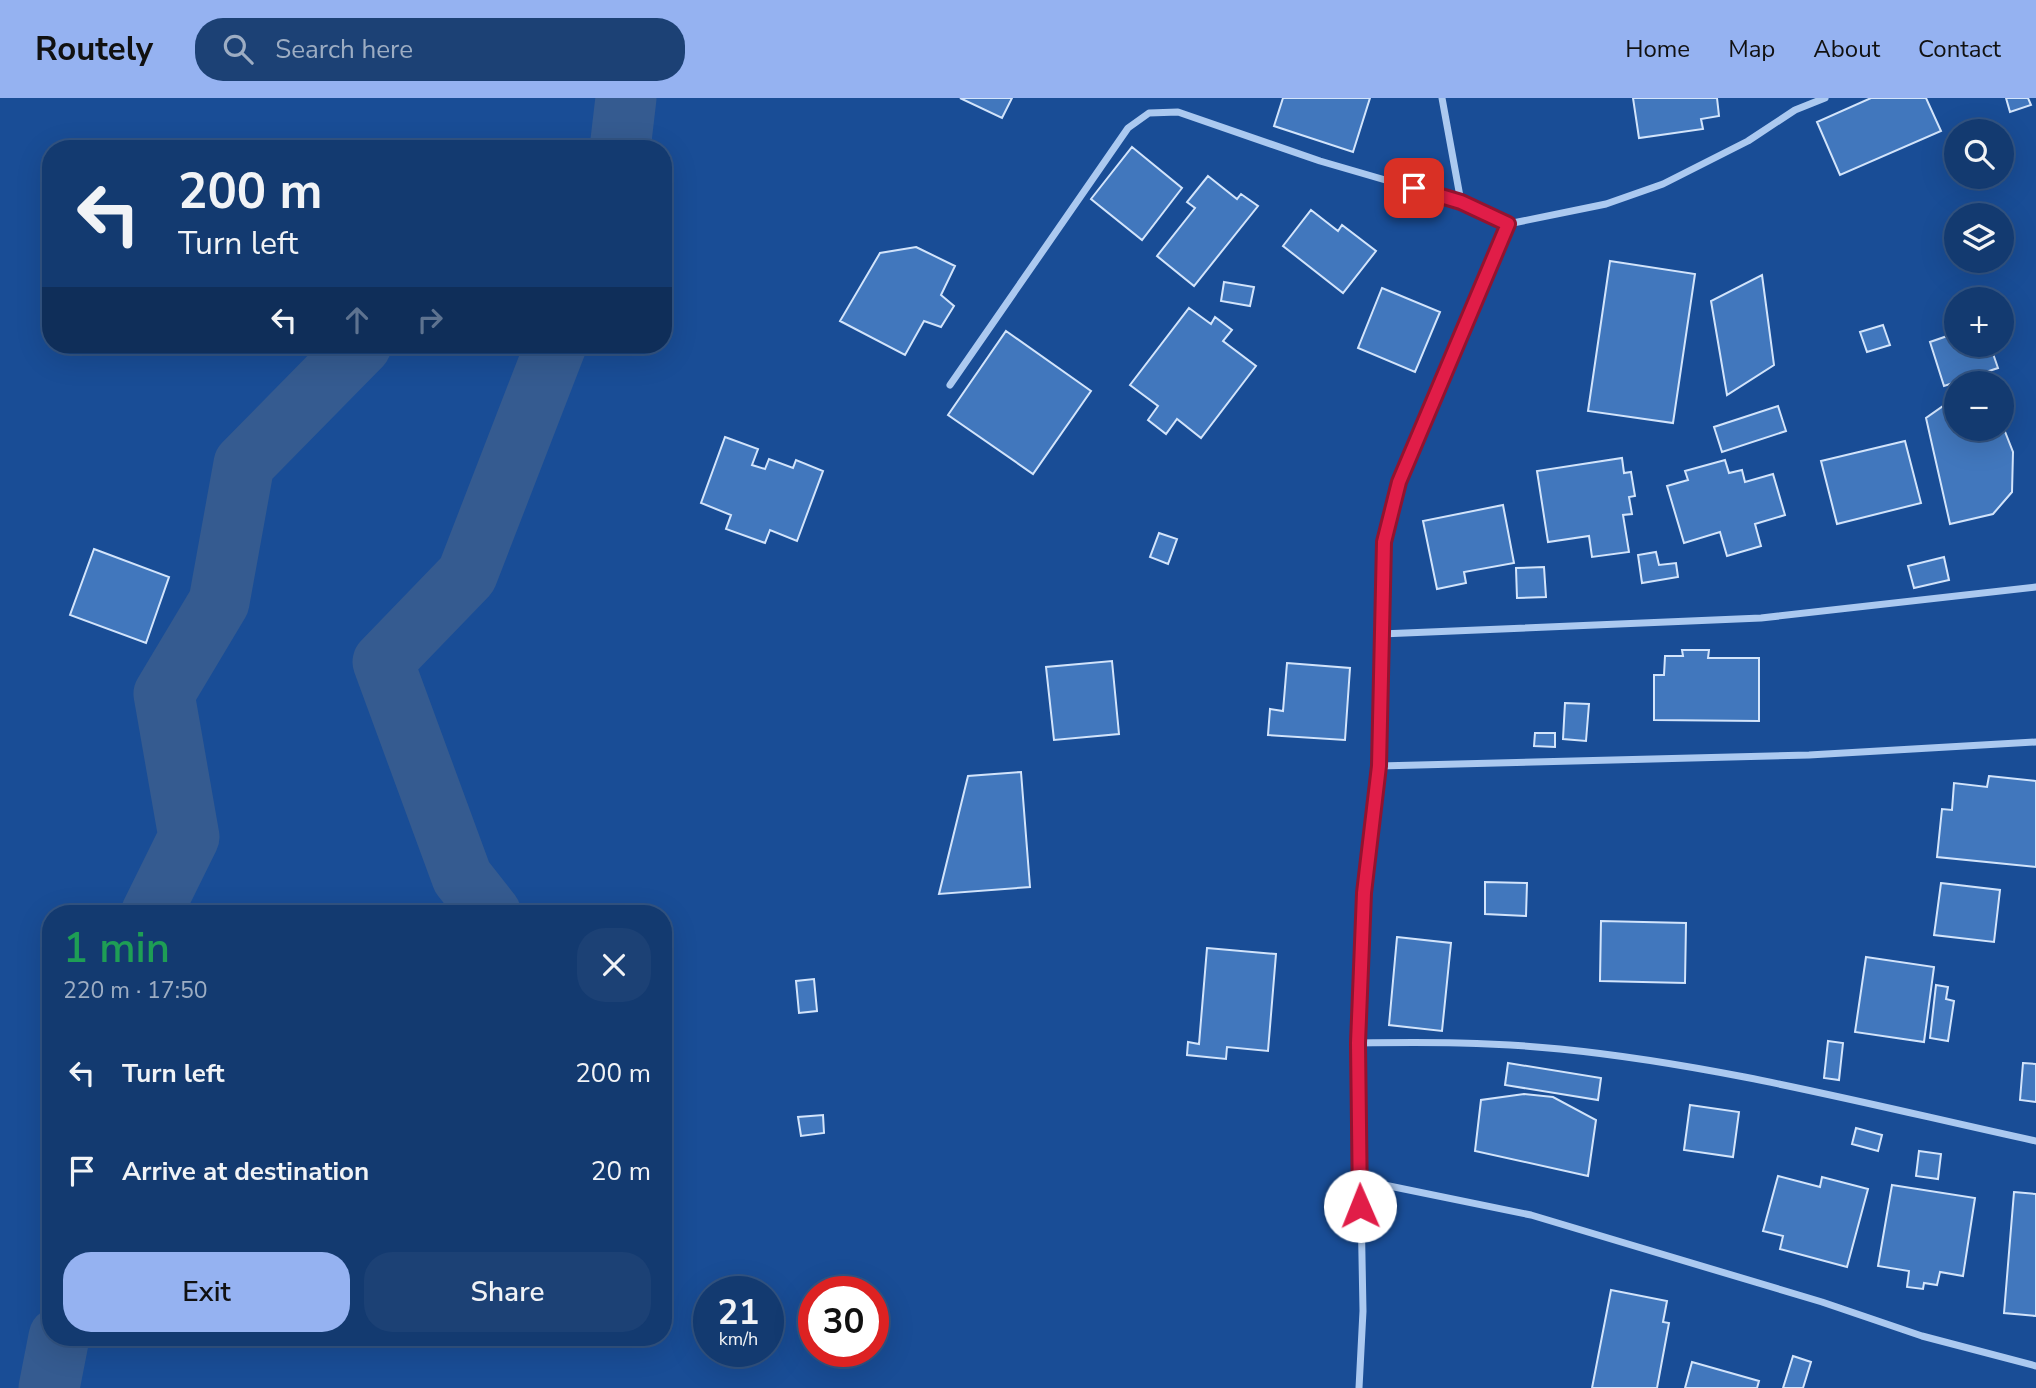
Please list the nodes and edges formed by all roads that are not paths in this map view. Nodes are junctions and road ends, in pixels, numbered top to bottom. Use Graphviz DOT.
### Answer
graph roads {
  1 [pos="1442,98"];
  2 [pos="1825,98"];
  3 [pos="1461,202"];
  4 [pos="1508,224"];
  5 [pos="950,385"];
  6 [pos="2036,587"];
  7 [pos="1381,634"];
  8 [pos="2036,742"];
  9 [pos="1379,766"];
  10 [pos="1358,1043"];
  11 [pos="2036,1141"];
  12 [pos="1360,1180"];
  13 [pos="2036,1366"];
  14 [pos="1359,1388"];
  1 -- 3 [label="street"];
  2 -- 4 [label="street"];
  3 -- 4 [label="street"];
  3 -- 5 [label="street"];
  4 -- 7 [label="street"];
  6 -- 7 [label="street"];
  7 -- 9 [label="street"];
  8 -- 9 [label="street"];
  9 -- 10 [label="street"];
  10 -- 11 [label="street"];
  10 -- 12 [label="street"];
  12 -- 13 [label="street"];
  12 -- 14 [label="street"];
}
